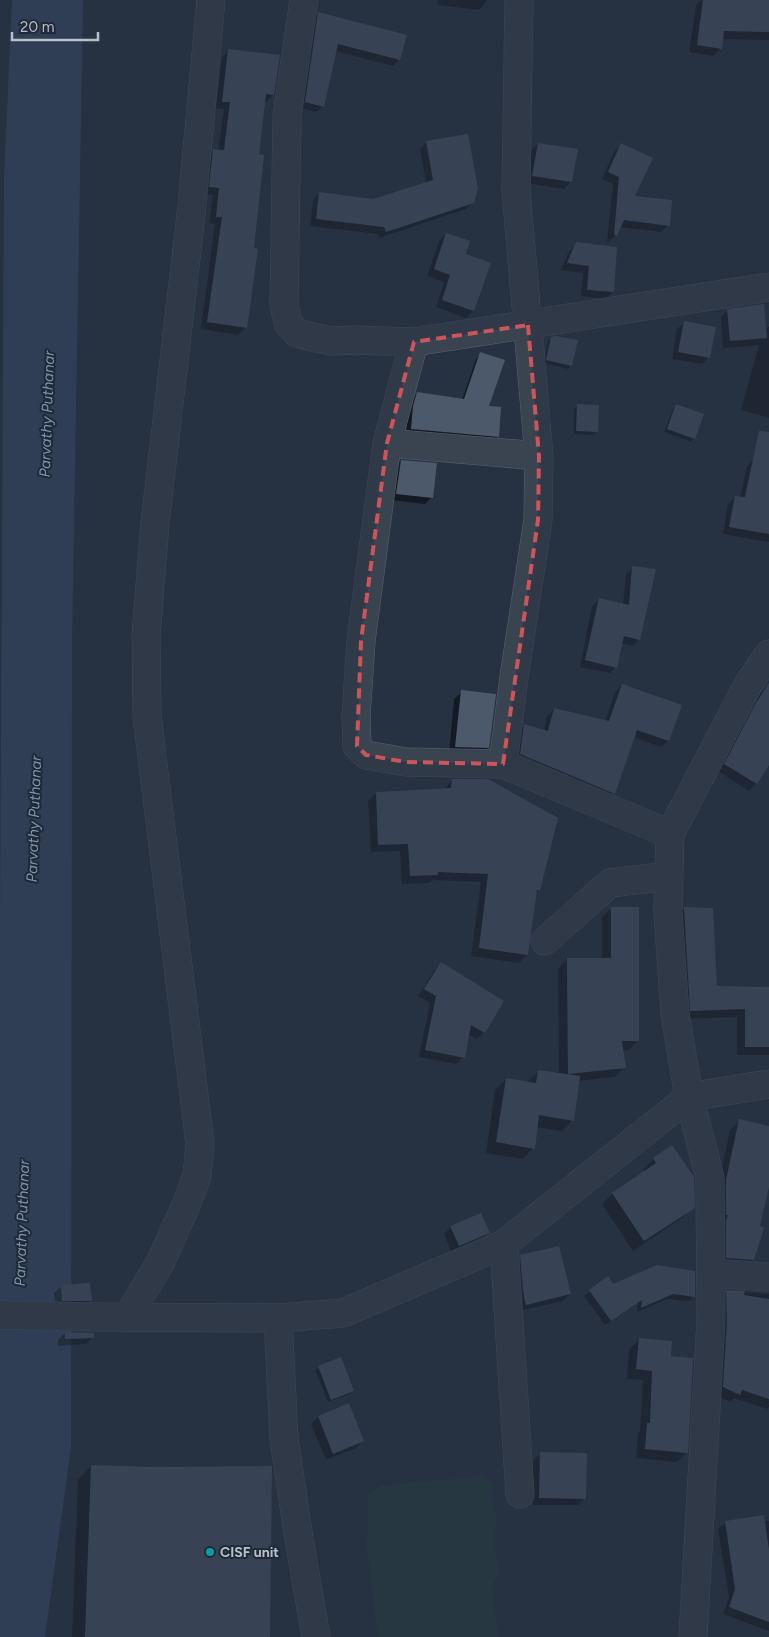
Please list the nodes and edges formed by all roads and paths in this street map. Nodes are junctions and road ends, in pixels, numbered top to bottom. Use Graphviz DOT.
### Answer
graph roads {
  1 [pos="212,0"];
  2 [pos="304,0"];
  3 [pos="519,0"];
  4 [pos="769,287"];
  5 [pos="528,325"];
  6 [pos="414,342"];
  7 [pos="387,443"];
  8 [pos="539,456"];
  9 [pos="769,654"];
  10 [pos="503,764"];
  11 [pos="670,834"];
  12 [pos="669,876"];
  13 [pos="544,941"];
  14 [pos="769,1084"];
  15 [pos="690,1097"];
  16 [pos="504,1244"];
  17 [pos="711,1273"];
  18 [pos="769,1277"];
  19 [pos="2,1315"];
  20 [pos="127,1318"];
  21 [pos="278,1318"];
  22 [pos="520,1494"];
  23 [pos="316,1637"];
  24 [pos="693,1637"];
  1 -- 20 [label="street"];
  2 -- 6 [label="street"];
  3 -- 5 [label="street"];
  4 -- 5 [label="street"];
  5 -- 6 [label="street"];
  5 -- 8 [label="street"];
  6 -- 7 [label="street"];
  7 -- 8 [label="street"];
  7 -- 10 [label="street"];
  8 -- 10 [label="street"];
  9 -- 11 [label="street"];
  10 -- 11 [label="street"];
  11 -- 12 [label="street"];
  12 -- 13 [label="street"];
  12 -- 15 [label="street"];
  14 -- 15 [label="street"];
  15 -- 16 [label="street"];
  15 -- 17 [label="street"];
  16 -- 21 [label="street"];
  16 -- 22 [label="street"];
  17 -- 18 [label="street"];
  17 -- 24 [label="street"];
  19 -- 20 [label="street"];
  20 -- 21 [label="street"];
  21 -- 23 [label="street"];
}
